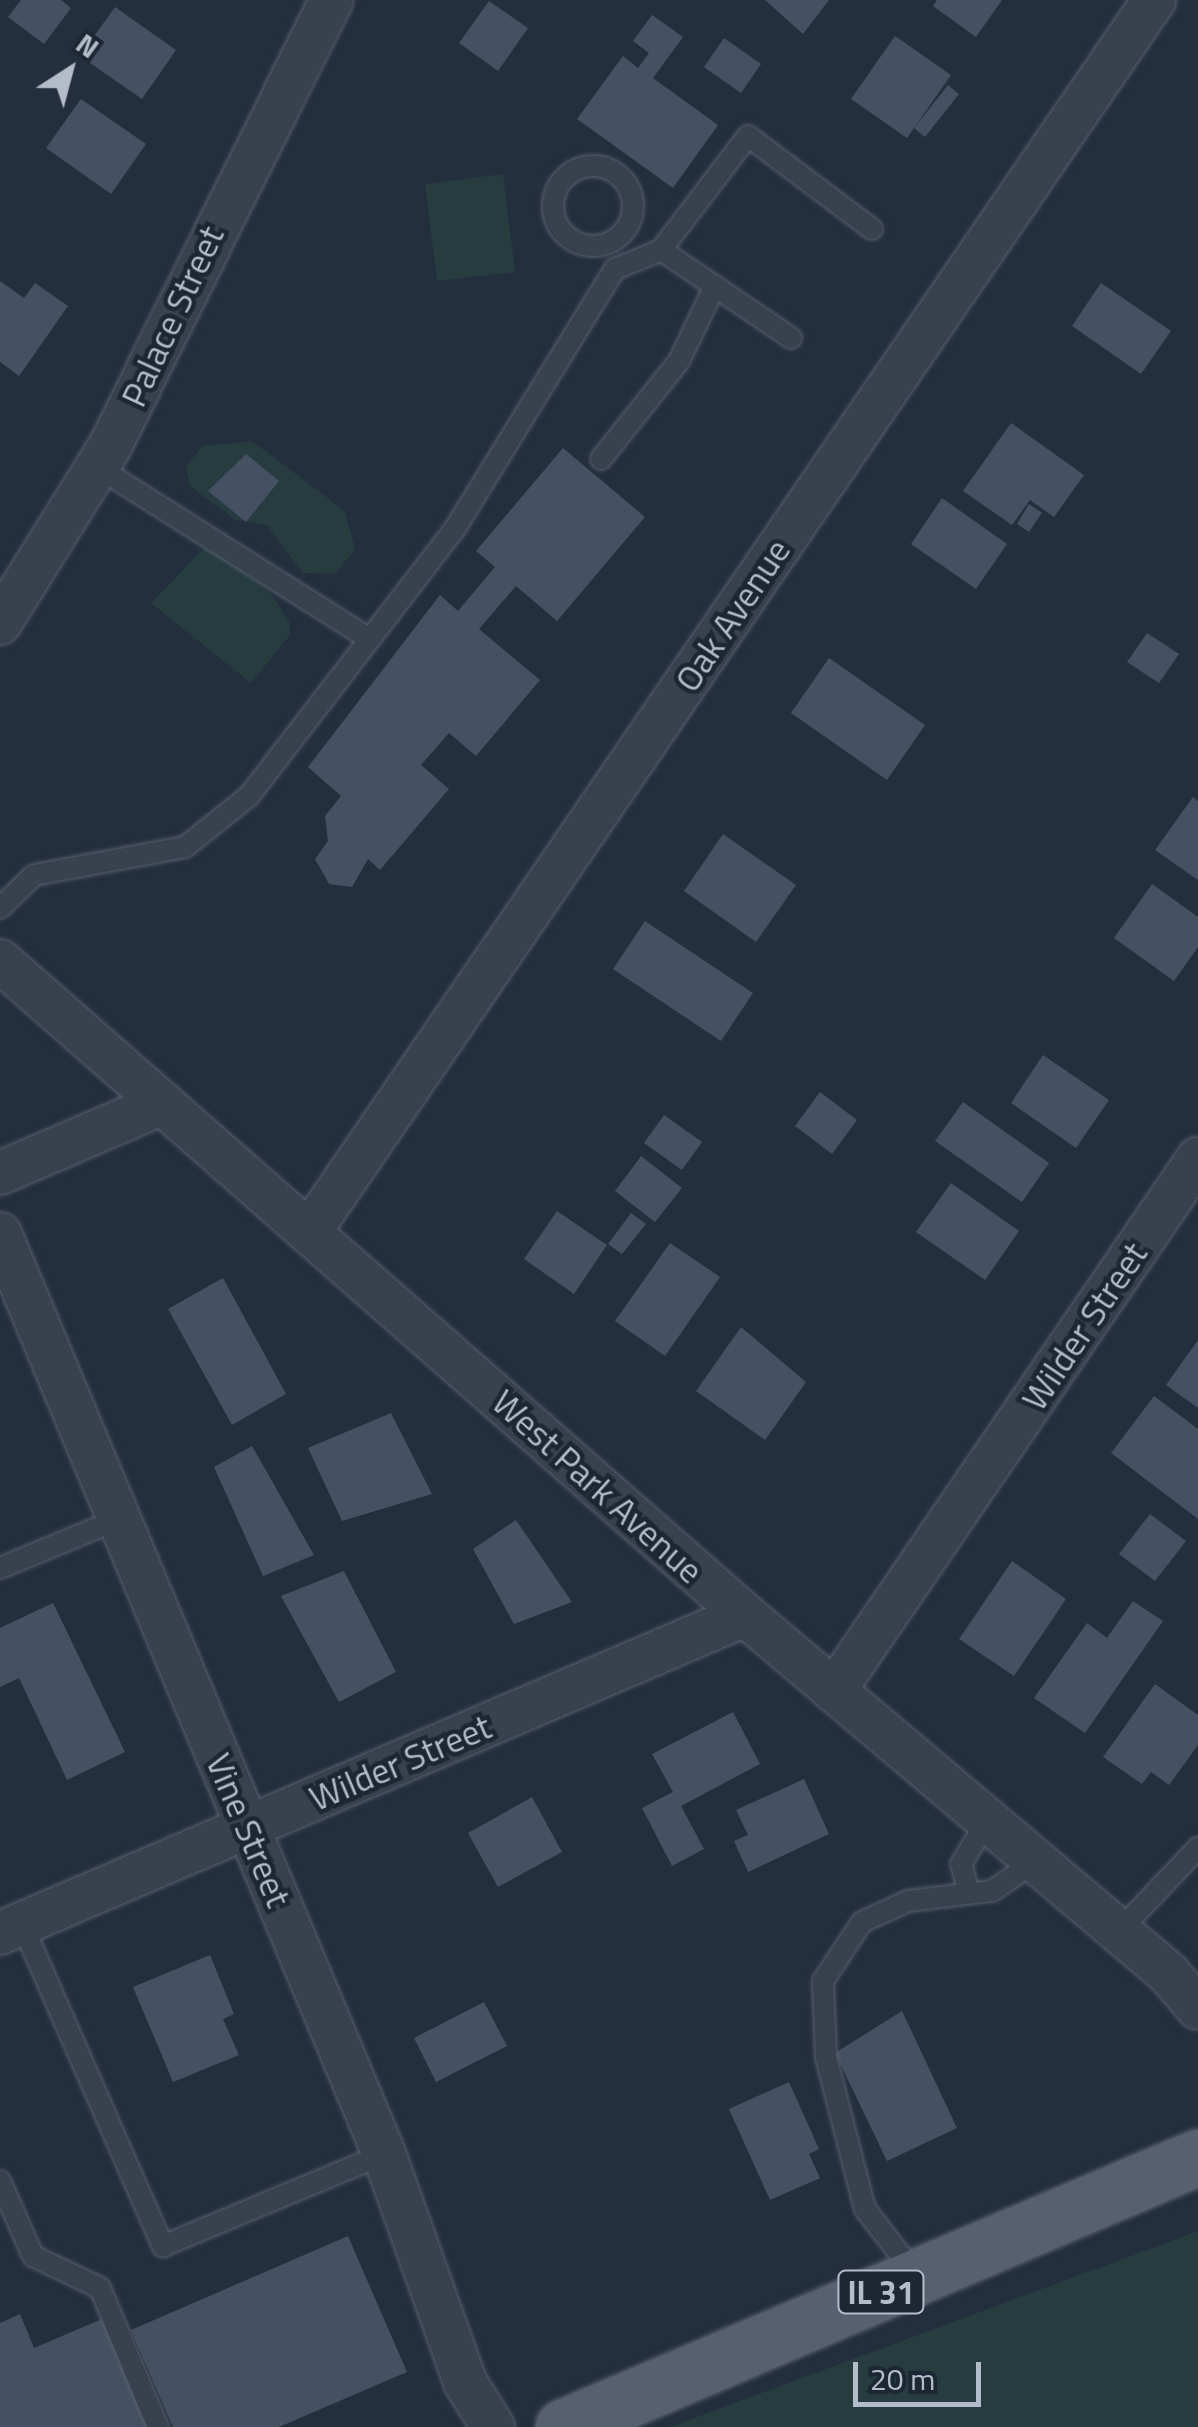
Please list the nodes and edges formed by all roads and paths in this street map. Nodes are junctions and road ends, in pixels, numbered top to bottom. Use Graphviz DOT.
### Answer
graph roads {
  1 [pos="331,0"];
  2 [pos="1154,0"];
  3 [pos="872,229"];
  4 [pos="609,243"];
  5 [pos="661,250"];
  6 [pos="616,269"];
  7 [pos="715,286"];
  8 [pos="791,338"];
  9 [pos="601,459"];
  10 [pos="99,468"];
  11 [pos="0,623"];
  12 [pos="370,638"];
  13 [pos="0,908"];
  14 [pos="0,961"];
  15 [pos="162,1103"];
  16 [pos="1198,1158"];
  17 [pos="0,1173"];
  18 [pos="310,1231"];
  19 [pos="0,1234"];
  20 [pos="119,1519"];
  21 [pos="0,1568"];
  22 [pos="745,1615"];
  23 [pos="834,1691"];
  24 [pos="988,1820"];
  25 [pos="248,1827"];
  26 [pos="1198,1848"];
  27 [pos="1036,1861"];
  28 [pos="968,1893"];
  29 [pos="11,1928"];
  30 [pos="1119,1930"];
  31 [pos="1198,2008"];
  32 [pos="384,2154"];
  33 [pos="1198,2157"];
  34 [pos="0,2181"];
  35 [pos="917,2277"];
  36 [pos="158,2427"];
  37 [pos="493,2427"];
  38 [pos="563,2427"];
  1 -- 10 [label="street, Palace Street"];
  2 -- 18 [label="street, Oak Avenue"];
  3 -- 5 [label="lane"];
  4 -- 4 [label="lane"];
  4 -- 6 [label="lane"];
  5 -- 6 [label="lane"];
  5 -- 7 [label="lane"];
  6 -- 12 [label="lane"];
  7 -- 8 [label="lane"];
  7 -- 9 [label="lane"];
  10 -- 11 [label="street, Palace Street"];
  10 -- 12 [label="lane"];
  12 -- 13 [label="lane"];
  14 -- 15 [label="street, West Park Avenue"];
  15 -- 17 [label="street"];
  15 -- 18 [label="street, West Park Avenue"];
  16 -- 23 [label="street, Wilder Street"];
  18 -- 22 [label="street, West Park Avenue"];
  19 -- 20 [label="street, Vine Street"];
  20 -- 21 [label="lane"];
  20 -- 25 [label="street, Vine Street"];
  22 -- 23 [label="street, West Park Avenue"];
  22 -- 25 [label="street, Wilder Street"];
  23 -- 24 [label="street, West Park Avenue"];
  24 -- 27 [label="street, West Park Avenue"];
  24 -- 28 [label="lane"];
  25 -- 29 [label="street, Wilder Street"];
  25 -- 32 [label="street, Vine Street"];
  26 -- 30 [label="lane"];
  27 -- 28 [label="lane"];
  27 -- 30 [label="street, West Park Avenue"];
  28 -- 35 [label="lane"];
  29 -- 32 [label="lane"];
  30 -- 31 [label="street, West Park Avenue"];
  32 -- 37 [label="street, Vine Street"];
  33 -- 35 [label="main road, IL 31"];
  34 -- 36 [label="lane"];
  35 -- 38 [label="main road, IL 31"];
}
